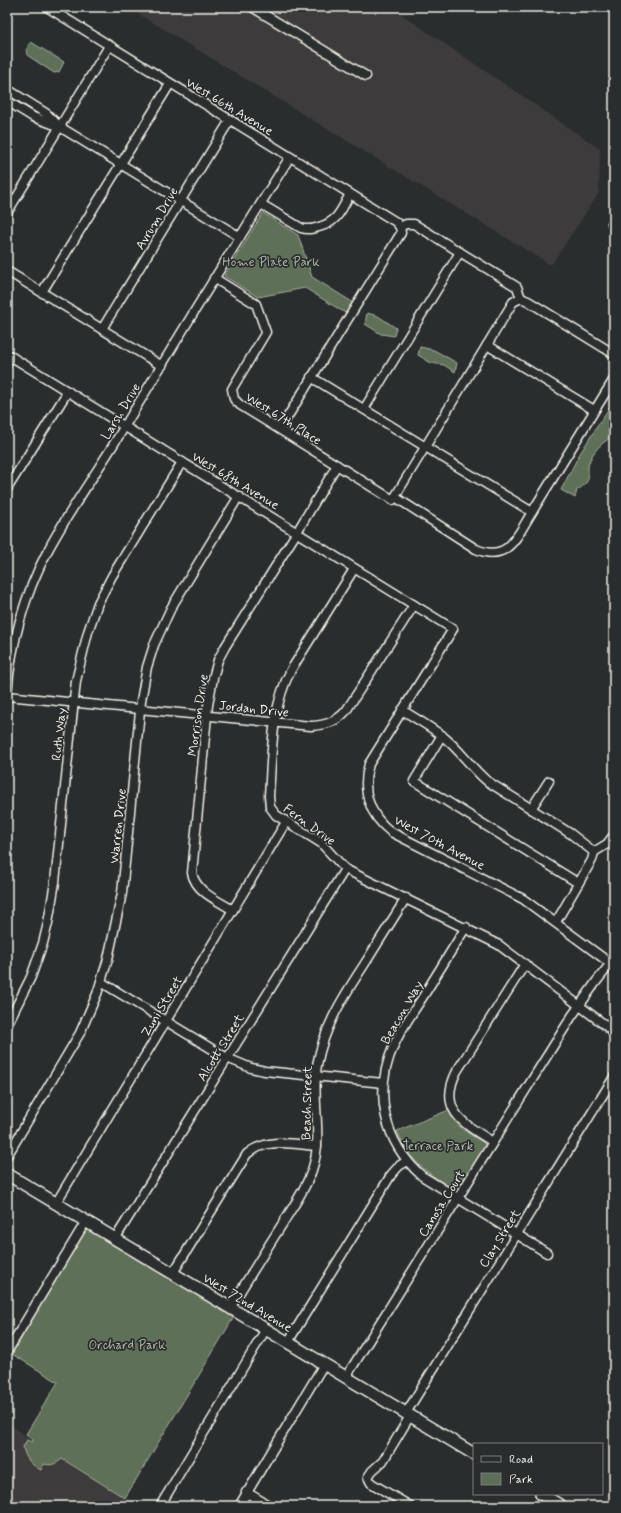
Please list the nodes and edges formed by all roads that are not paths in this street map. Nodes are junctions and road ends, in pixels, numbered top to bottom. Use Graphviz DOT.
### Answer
graph roads {
  1 [pos="47,7"];
  2 [pos="252,7"];
  3 [pos="109,46"];
  4 [pos="366,76"];
  5 [pos="170,84"];
  6 [pos="7,89"];
  7 [pos="7,101"];
  8 [pos="230,120"];
  9 [pos="60,126"];
  10 [pos="290,157"];
  11 [pos="121,164"];
  12 [pos="350,194"];
  13 [pos="181,200"];
  14 [pos="260,204"];
  15 [pos="7,213"];
  16 [pos="400,227"];
  17 [pos="240,237"];
  18 [pos="460,252"];
  19 [pos="7,271"];
  20 [pos="214,278"];
  21 [pos="42,292"];
  22 [pos="517,300"];
  23 [pos="102,329"];
  24 [pos="487,345"];
  25 [pos="614,354"];
  26 [pos="8,358"];
  27 [pos="162,366"];
  28 [pos="311,377"];
  29 [pos="614,379"];
  30 [pos="68,391"];
  31 [pos="364,409"];
  32 [pos="594,410"];
  33 [pos="125,426"];
  34 [pos="280,429"];
  35 [pos="425,446"];
  36 [pos="182,462"];
  37 [pos="337,465"];
  38 [pos="7,489"];
  39 [pos="239,496"];
  40 [pos="394,498"];
  41 [pos="532,512"];
  42 [pos="297,532"];
  43 [pos="354,569"];
  44 [pos="414,605"];
  45 [pos="453,628"];
  46 [pos="7,695"];
  47 [pos="74,702"];
  48 [pos="140,709"];
  49 [pos="402,710"];
  50 [pos="208,716"];
  51 [pos="276,722"];
  52 [pos="442,735"];
  53 [pos="549,782"];
  54 [pos="531,809"];
  55 [pos="286,822"];
  56 [pos="614,834"];
  57 [pos="594,852"];
  58 [pos="345,869"];
  59 [pos="578,883"];
  60 [pos="406,898"];
  61 [pos="233,910"];
  62 [pos="556,922"];
  63 [pos="466,927"];
  64 [pos="525,964"];
  65 [pos="613,964"];
  66 [pos="101,982"];
  67 [pos="579,1006"];
  68 [pos="166,1020"];
  69 [pos="7,1025"];
  70 [pos="614,1034"];
  71 [pos="227,1058"];
  72 [pos="316,1077"];
  73 [pos="614,1077"];
  74 [pos="383,1083"];
  75 [pos="493,1142"];
  76 [pos="318,1146"];
  77 [pos="7,1156"];
  78 [pos="407,1160"];
  79 [pos="7,1174"];
  80 [pos="457,1198"];
  81 [pos="56,1203"];
  82 [pos="86,1221"];
  83 [pos="516,1234"];
  84 [pos="115,1239"];
  85 [pos="547,1253"];
  86 [pos="173,1273"];
  87 [pos="230,1308"];
  88 [pos="266,1329"];
  89 [pos="288,1342"];
  90 [pos="7,1352"];
  91 [pos="324,1364"];
  92 [pos="346,1377"];
  93 [pos="408,1415"];
  94 [pos="473,1453"];
  95 [pos="246,1492"];
  96 [pos="544,1500"];
  97 [pos="160,1506"];
  98 [pos="239,1506"];
  99 [pos="270,1506"];
  100 [pos="410,1506"];
  101 [pos="561,1506"];
  1 -- 3 [label="street, West 66th Avenue"];
  2 -- 4 [label="street"];
  3 -- 5 [label="street, West 66th Avenue"];
  3 -- 9 [label="street"];
  5 -- 8 [label="street, West 66th Avenue"];
  5 -- 11 [label="street"];
  6 -- 9 [label="street"];
  7 -- 9 [label="street"];
  8 -- 10 [label="street, West 66th Avenue"];
  8 -- 13 [label="street, Avrum Drive"];
  9 -- 11 [label="street"];
  9 -- 15 [label="street"];
  10 -- 12 [label="street, West 66th Avenue"];
  10 -- 14 [label="street, Larsh Drive"];
  11 -- 13 [label="street"];
  11 -- 21 [label="street"];
  12 -- 14 [label="street"];
  12 -- 16 [label="street, West 66th Avenue"];
  13 -- 17 [label="street"];
  13 -- 23 [label="street, Avrum Drive"];
  14 -- 17 [label="street, Larsh Drive"];
  16 -- 18 [label="street"];
  16 -- 28 [label="street"];
  17 -- 20 [label="street, Larsh Drive"];
  18 -- 22 [label="street"];
  18 -- 31 [label="street"];
  19 -- 21 [label="street"];
  20 -- 27 [label="street, Larsh Drive"];
  20 -- 34 [label="street, West 67th Place"];
  21 -- 23 [label="street"];
  22 -- 24 [label="street"];
  22 -- 25 [label="street"];
  23 -- 27 [label="street"];
  24 -- 32 [label="street"];
  24 -- 35 [label="street"];
  26 -- 30 [label="street, West 68th Avenue"];
  27 -- 33 [label="street, Larsh Drive"];
  28 -- 31 [label="street"];
  28 -- 34 [label="street"];
  29 -- 32 [label="street, West 67th Place"];
  30 -- 33 [label="street, West 68th Avenue"];
  30 -- 38 [label="street"];
  31 -- 35 [label="street"];
  32 -- 41 [label="street, West 67th Place"];
  33 -- 36 [label="street, West 68th Avenue"];
  33 -- 46 [label="street, Larsh Drive"];
  34 -- 37 [label="street, West 67th Place"];
  35 -- 40 [label="street"];
  35 -- 41 [label="street"];
  36 -- 39 [label="street, West 68th Avenue"];
  36 -- 47 [label="street, Ruth Way"];
  37 -- 40 [label="street, West 67th Place"];
  37 -- 42 [label="street, Morrison Drive"];
  39 -- 42 [label="street, West 68th Avenue"];
  39 -- 48 [label="street, Warren Drive"];
  40 -- 41 [label="street, West 67th Place"];
  42 -- 43 [label="street, West 68th Avenue"];
  42 -- 50 [label="street, Morrison Drive"];
  43 -- 44 [label="street, West 68th Avenue"];
  43 -- 51 [label="street, Fern Drive"];
  44 -- 45 [label="street, West 68th Avenue"];
  44 -- 51 [label="street, Jordan Drive"];
  45 -- 49 [label="street, West 70th Avenue"];
  46 -- 47 [label="street, Jordan Drive"];
  47 -- 48 [label="street, Jordan Drive"];
  47 -- 69 [label="street, Ruth Way"];
  48 -- 50 [label="street, Jordan Drive"];
  48 -- 66 [label="street, Warren Drive"];
  49 -- 52 [label="street"];
  49 -- 62 [label="street, West 70th Avenue"];
  50 -- 51 [label="street, Jordan Drive"];
  50 -- 61 [label="street, Morrison Drive"];
  51 -- 55 [label="street, Fern Drive"];
  52 -- 54 [label="street"];
  52 -- 59 [label="street"];
  53 -- 54 [label="street"];
  54 -- 57 [label="street"];
  55 -- 58 [label="street, Fern Drive"];
  55 -- 61 [label="street, Zuni Street"];
  56 -- 57 [label="street"];
  57 -- 59 [label="street"];
  58 -- 60 [label="street, Fern Drive"];
  58 -- 71 [label="street, Alcott Street"];
  59 -- 62 [label="street"];
  60 -- 63 [label="street, Fern Drive"];
  60 -- 72 [label="street, Beach Street"];
  61 -- 68 [label="street, Zuni Street"];
  62 -- 65 [label="street, West 70th Avenue"];
  63 -- 64 [label="street, Fern Drive"];
  63 -- 74 [label="street, Beacon Way"];
  64 -- 67 [label="street, Fern Drive"];
  64 -- 75 [label="street"];
  65 -- 67 [label="street, Canosa Court"];
  66 -- 68 [label="street"];
  66 -- 77 [label="street, Warren Drive"];
  67 -- 70 [label="street"];
  67 -- 75 [label="street, Canosa Court"];
  68 -- 71 [label="street"];
  68 -- 81 [label="street, Zuni Street"];
  71 -- 72 [label="street"];
  71 -- 84 [label="street, Alcott Street"];
  72 -- 74 [label="street"];
  72 -- 76 [label="street, Beach Street"];
  73 -- 83 [label="street, Clay Street"];
  74 -- 78 [label="street, Beacon Way"];
  75 -- 80 [label="street, Canosa Court"];
  76 -- 86 [label="street"];
  76 -- 87 [label="street, Beach Street"];
  78 -- 80 [label="street, Beacon Way"];
  78 -- 89 [label="street"];
  79 -- 81 [label="main road, West 72nd Avenue"];
  80 -- 83 [label="street, Beacon Way"];
  80 -- 92 [label="street, Canosa Court"];
  81 -- 82 [label="main road, West 72nd Avenue"];
  82 -- 84 [label="main road, West 72nd Avenue"];
  82 -- 90 [label="street"];
  83 -- 85 [label="street, Beacon Way"];
  83 -- 93 [label="street, Clay Street"];
  84 -- 86 [label="main road, West 72nd Avenue"];
  86 -- 87 [label="main road, West 72nd Avenue"];
  87 -- 88 [label="main road, West 72nd Avenue"];
  88 -- 89 [label="main road, West 72nd Avenue"];
  88 -- 97 [label="street"];
  89 -- 91 [label="main road, West 72nd Avenue"];
  91 -- 92 [label="main road, West 72nd Avenue"];
  91 -- 95 [label="street"];
  92 -- 93 [label="main road, West 72nd Avenue"];
  93 -- 94 [label="main road, West 72nd Avenue"];
  93 -- 100 [label="street, Clay Street"];
  95 -- 98 [label="street"];
  95 -- 99 [label="street"];
  96 -- 101 [label="main road"];
}
